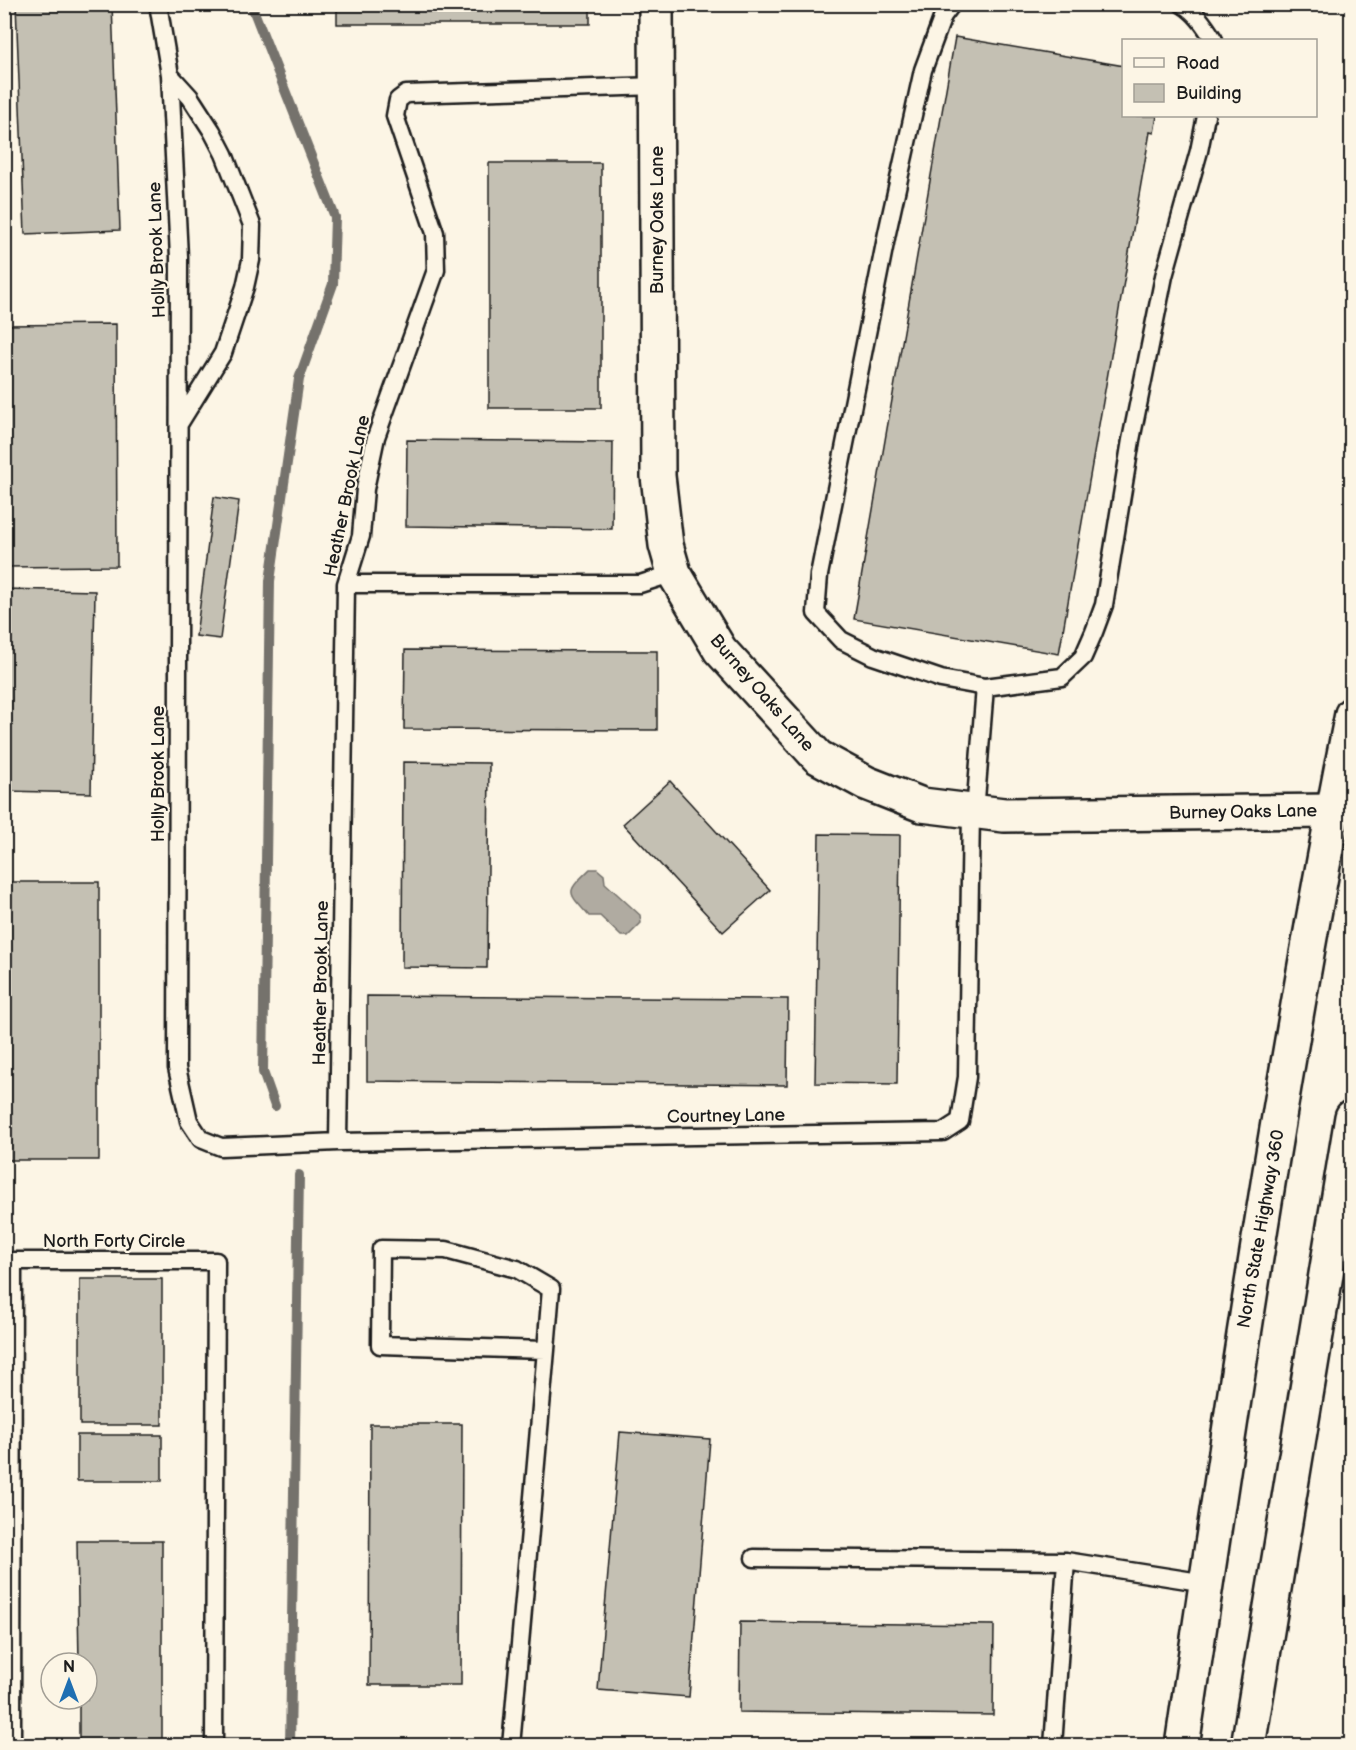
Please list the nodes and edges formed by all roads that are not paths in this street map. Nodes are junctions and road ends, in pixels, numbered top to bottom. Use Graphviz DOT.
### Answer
graph roads {
  1 [pos="158,4"];
  2 [pos="656,4"];
  3 [pos="952,4"];
  4 [pos="1182,4"];
  5 [pos="1213,39"];
  6 [pos="170,75"];
  7 [pos="657,86"];
  8 [pos="1206,117"];
  9 [pos="179,425"];
  10 [pos="674,573"];
  11 [pos="346,584"];
  12 [pos="985,687"];
  13 [pos="1352,714"];
  14 [pos="973,811"];
  15 [pos="1332,811"];
  16 [pos="1352,1117"];
  17 [pos="189,1121"];
  18 [pos="338,1142"];
  19 [pos="546,1350"];
  20 [pos="754,1558"];
  21 [pos="1066,1561"];
  22 [pos="1206,1583"];
  23 [pos="12,1746"];
  24 [pos="214,1746"];
  25 [pos="510,1746"];
  26 [pos="1053,1746"];
  27 [pos="1182,1746"];
  28 [pos="1248,1746"];
  1 -- 6 [label="lane, Holly Brook Lane"];
  2 -- 7 [label="main road, Burney Oaks Lane"];
  3 -- 12 [label="lane"];
  4 -- 5 [label="lane"];
  6 -- 9 [label="lane, Holly Brook Lane"];
  6 -- 9 [label="lane"];
  7 -- 10 [label="main road, Burney Oaks Lane"];
  7 -- 11 [label="lane, Heather Brook Lane"];
  8 -- 12 [label="lane"];
  9 -- 17 [label="lane, Holly Brook Lane"];
  10 -- 11 [label="lane"];
  10 -- 14 [label="main road, Burney Oaks Lane"];
  11 -- 18 [label="lane, Heather Brook Lane"];
  12 -- 14 [label="lane, Courtney Lane"];
  13 -- 15 [label="main road, North State Highway 360"];
  14 -- 15 [label="main road, Burney Oaks Lane"];
  14 -- 18 [label="lane, Courtney Lane"];
  15 -- 22 [label="main road, North State Highway 360"];
  16 -- 28 [label="main road"];
  17 -- 18 [label="lane, Courtney Lane"];
  19 -- 19 [label="lane"];
  19 -- 25 [label="lane"];
  20 -- 21 [label="lane"];
  21 -- 22 [label="lane"];
  21 -- 26 [label="lane"];
  22 -- 27 [label="main road, North State Highway 360"];
  23 -- 24 [label="lane, North Forty Circle"];
}
